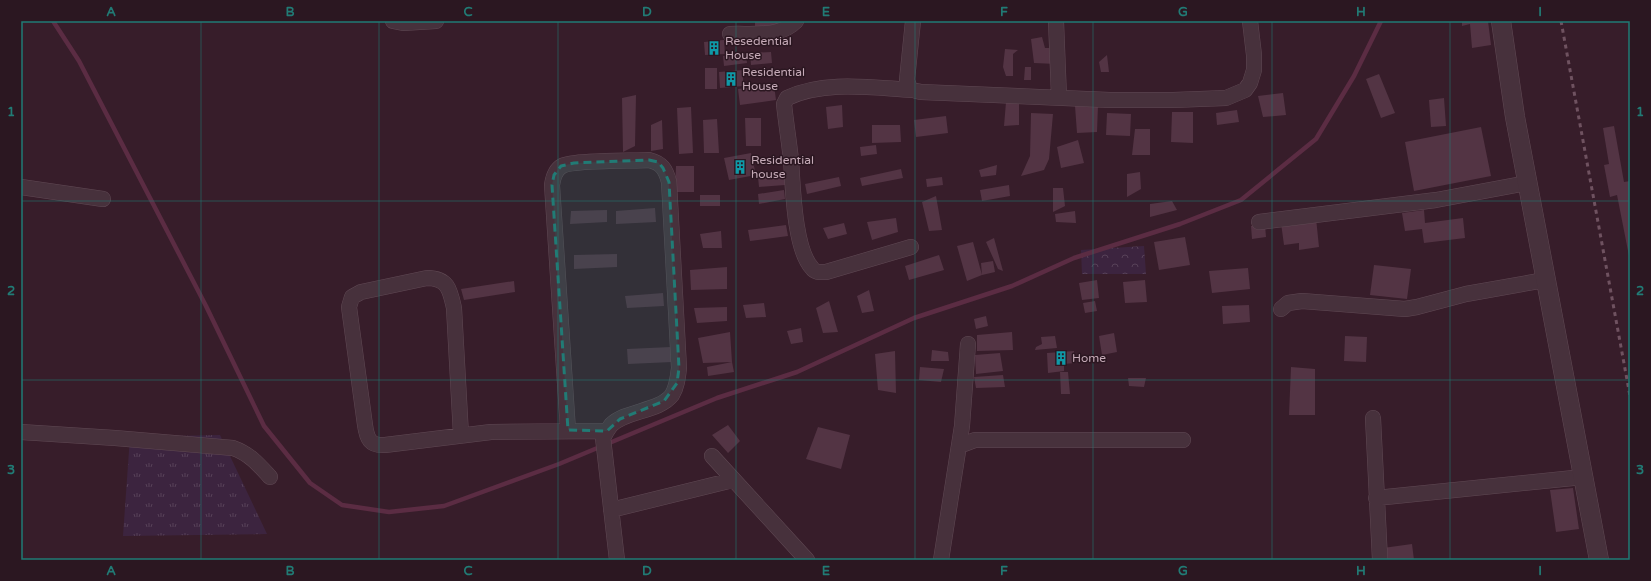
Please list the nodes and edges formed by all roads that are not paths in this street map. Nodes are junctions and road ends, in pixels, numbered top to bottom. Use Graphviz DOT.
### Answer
graph roads {
  1 [pos="393,21"];
  2 [pos="436,21"];
  3 [pos="796,21"];
  4 [pos="913,21"];
  5 [pos="1056,21"];
  6 [pos="1250,21"];
  7 [pos="1501,21"];
  8 [pos="730,34"];
  9 [pos="913,90"];
  10 [pos="1059,97"];
  11 [pos="1527,183"];
  12 [pos="21,188"];
  13 [pos="103,199"];
  14 [pos="1260,222"];
  15 [pos="911,247"];
  16 [pos="1546,280"];
  17 [pos="1281,309"];
  18 [pos="968,344"];
  19 [pos="1373,418"];
  20 [pos="568,430"];
  21 [pos="21,432"];
  22 [pos="605,434"];
  23 [pos="461,435"];
  24 [pos="1183,440"];
  25 [pos="959,446"];
  26 [pos="712,456"];
  27 [pos="1583,477"];
  28 [pos="270,478"];
  29 [pos="733,480"];
  30 [pos="1376,498"];
  31 [pos="611,510"];
  32 [pos="617,560"];
  33 [pos="807,560"];
  34 [pos="941,560"];
  35 [pos="1380,560"];
  36 [pos="1599,560"];
  1 -- 2 [label="street"];
  3 -- 8 [label="street"];
  4 -- 9 [label="street"];
  5 -- 10 [label="street"];
  6 -- 10 [label="street"];
  7 -- 11 [label="street"];
  9 -- 10 [label="street"];
  9 -- 15 [label="street"];
  11 -- 14 [label="street"];
  11 -- 16 [label="street"];
  12 -- 13 [label="street"];
  16 -- 17 [label="street"];
  16 -- 27 [label="street"];
  18 -- 25 [label="street"];
  19 -- 30 [label="street"];
  20 -- 22 [label="street"];
  20 -- 22 [label="street"];
  20 -- 23 [label="street"];
  21 -- 28 [label="street"];
  22 -- 31 [label="street"];
  23 -- 23 [label="street"];
  24 -- 25 [label="street"];
  25 -- 34 [label="street"];
  26 -- 29 [label="street"];
  27 -- 30 [label="street"];
  27 -- 36 [label="street"];
  29 -- 31 [label="street"];
  29 -- 33 [label="street"];
  30 -- 35 [label="street"];
  31 -- 32 [label="street"];
}
